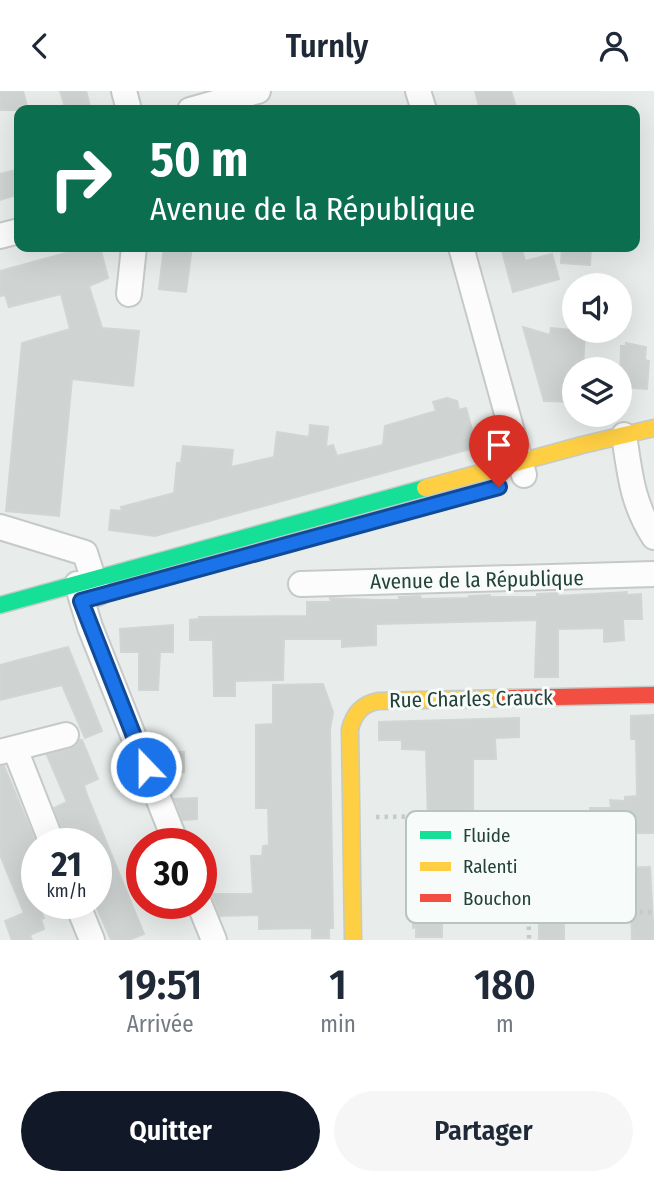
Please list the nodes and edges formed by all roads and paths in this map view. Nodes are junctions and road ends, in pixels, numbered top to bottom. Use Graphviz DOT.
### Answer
graph roads {
  1 [pos="258,91"];
  2 [pos="208,105"];
  3 [pos="133,252"];
  4 [pos="462,252"];
  5 [pos="129,294"];
  6 [pos="654,428"];
  7 [pos="628,449"];
  8 [pos="524,475"];
  9 [pos="0,527"];
  10 [pos="653,534"];
  11 [pos="654,575"];
  12 [pos="300,584"];
  13 [pos="89,593"];
  14 [pos="0,605"];
  15 [pos="654,695"];
  16 [pos="66,735"];
  17 [pos="7,750"];
  18 [pos="351,817"];
  19 [pos="406,817"];
  20 [pos="45,828"];
  21 [pos="171,828"];
  22 [pos="636,912"];
  23 [pos="654,912"];
  24 [pos="83,919"];
  25 [pos="205,919"];
  26 [pos="92,940"];
  27 [pos="214,940"];
  28 [pos="353,940"];
  1 -- 2 [label="street"];
  3 -- 5 [label="street"];
  4 -- 8 [label="street"];
  6 -- 7 [label="main road"];
  7 -- 8 [label="main road"];
  7 -- 10 [label="street"];
  8 -- 13 [label="main road"];
  9 -- 13 [label="street"];
  11 -- 12 [label="street, Avenue de la République"];
  13 -- 14 [label="main road"];
  13 -- 21 [label="street"];
  15 -- 18 [label="main road, Rue Charles Crauck"];
  16 -- 17 [label="street"];
  17 -- 20 [label="street"];
  18 -- 19 [label="path"];
  18 -- 28 [label="main road, Rue Charles Crauck"];
  22 -- 23 [label="path"];
  24 -- 26 [label="street"];
  25 -- 27 [label="street"];
}
